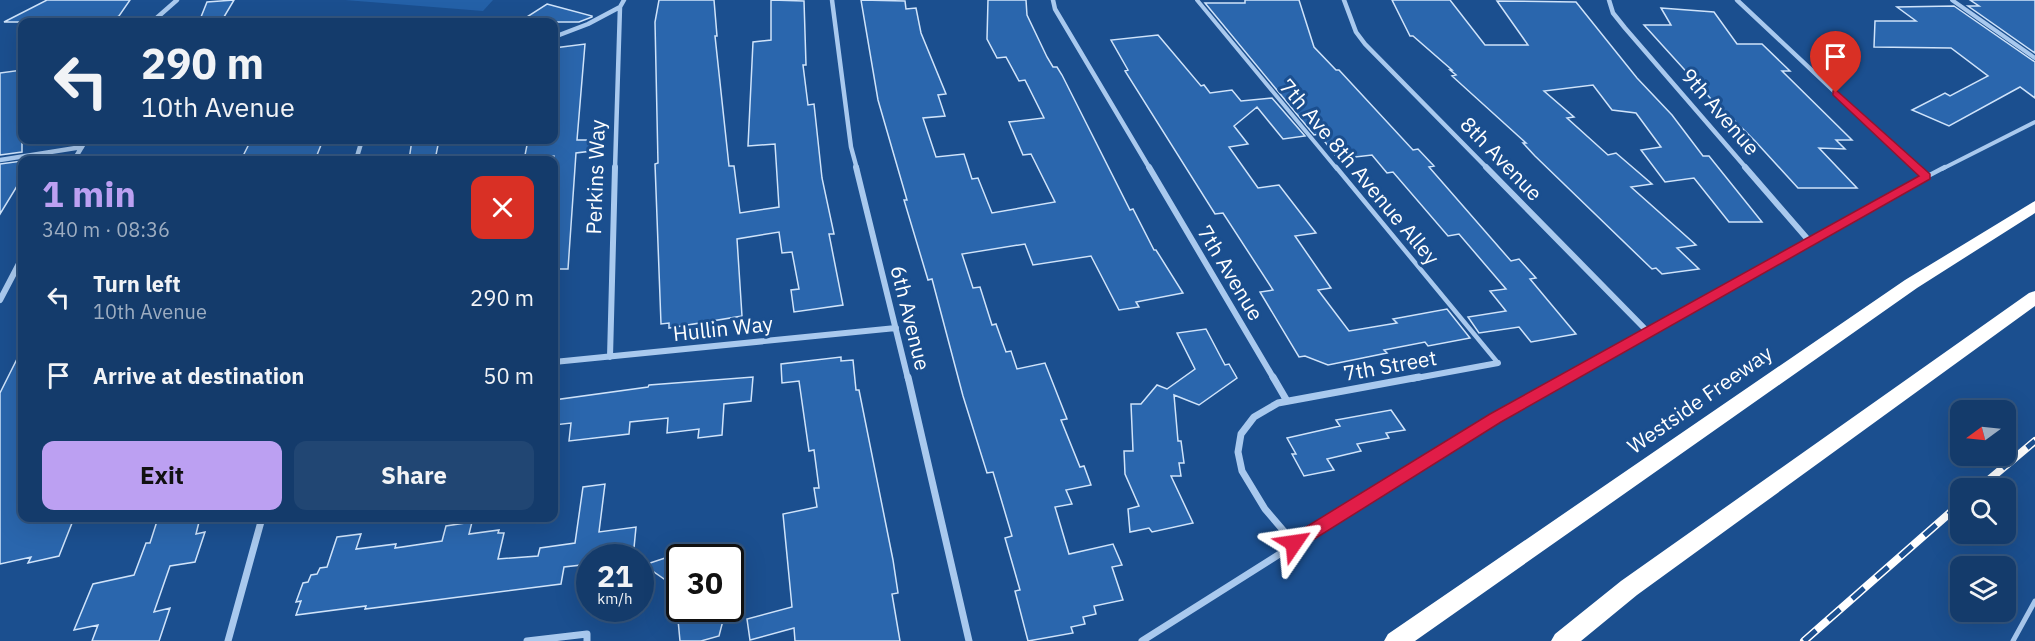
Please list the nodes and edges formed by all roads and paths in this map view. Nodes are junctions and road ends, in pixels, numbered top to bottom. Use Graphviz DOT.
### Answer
graph roads {
  1 [pos="177,0"];
  2 [pos="624,0"];
  3 [pos="832,0"];
  4 [pos="1053,0"];
  5 [pos="1197,0"];
  6 [pos="1344,0"];
  7 [pos="1609,0"];
  8 [pos="1737,0"];
  9 [pos="1952,0"];
  10 [pos="620,7"];
  11 [pos="156,18"];
  12 [pos="558,35"];
  13 [pos="2035,58"];
  14 [pos="2035,122"];
  15 [pos="84,144"];
  16 [pos="82,147"];
  17 [pos="25,156"];
  18 [pos="76,156"];
  19 [pos="18,157"];
  20 [pos="0,160"];
  21 [pos="1926,177"];
  22 [pos="2035,206"];
  23 [pos="1811,243"];
  24 [pos="18,266"];
  25 [pos="2035,297"];
  26 [pos="0,300"];
  27 [pos="896,328"];
  28 [pos="1648,332"];
  29 [pos="610,357"];
  30 [pos="558,362"];
  31 [pos="1498,363"];
  32 [pos="1287,401"];
  33 [pos="261,522"];
  34 [pos="1294,543"];
  35 [pos="2035,601"];
  36 [pos="587,638"];
  37 [pos="228,641"];
  38 [pos="527,641"];
  39 [pos="969,641"];
  40 [pos="1142,641"];
  41 [pos="1396,641"];
  42 [pos="1563,641"];
  43 [pos="2013,641"];
  1 -- 11 [label="street"];
  2 -- 10 [label="street, Perkins Way"];
  3 -- 27 [label="street, 6th Avenue"];
  4 -- 32 [label="street, 7th Avenue"];
  5 -- 31 [label="lane, 7th Ave 8th Avenue Alley"];
  6 -- 28 [label="street, 8th Avenue"];
  7 -- 23 [label="street, 9th Avenue"];
  8 -- 21 [label="street"];
  9 -- 13 [label="lane"];
  10 -- 12 [label="street"];
  10 -- 29 [label="street, Perkins Way"];
  14 -- 21 [label="lane"];
  15 -- 16 [label="street"];
  16 -- 17 [label="street"];
  16 -- 18 [label="street"];
  19 -- 20 [label="street"];
  21 -- 23 [label="street"];
  22 -- 41 [label="highway, Westside Freeway"];
  23 -- 28 [label="street"];
  24 -- 26 [label="street"];
  25 -- 42 [label="highway"];
  27 -- 29 [label="street, Hullin Way"];
  27 -- 39 [label="street, 6th Avenue"];
  28 -- 34 [label="street"];
  29 -- 30 [label="street, Hullin Way"];
  31 -- 32 [label="street, 7th Street"];
  32 -- 34 [label="street"];
  33 -- 37 [label="street"];
  34 -- 40 [label="street"];
  35 -- 43 [label="lane"];
  36 -- 38 [label="street"];
}
